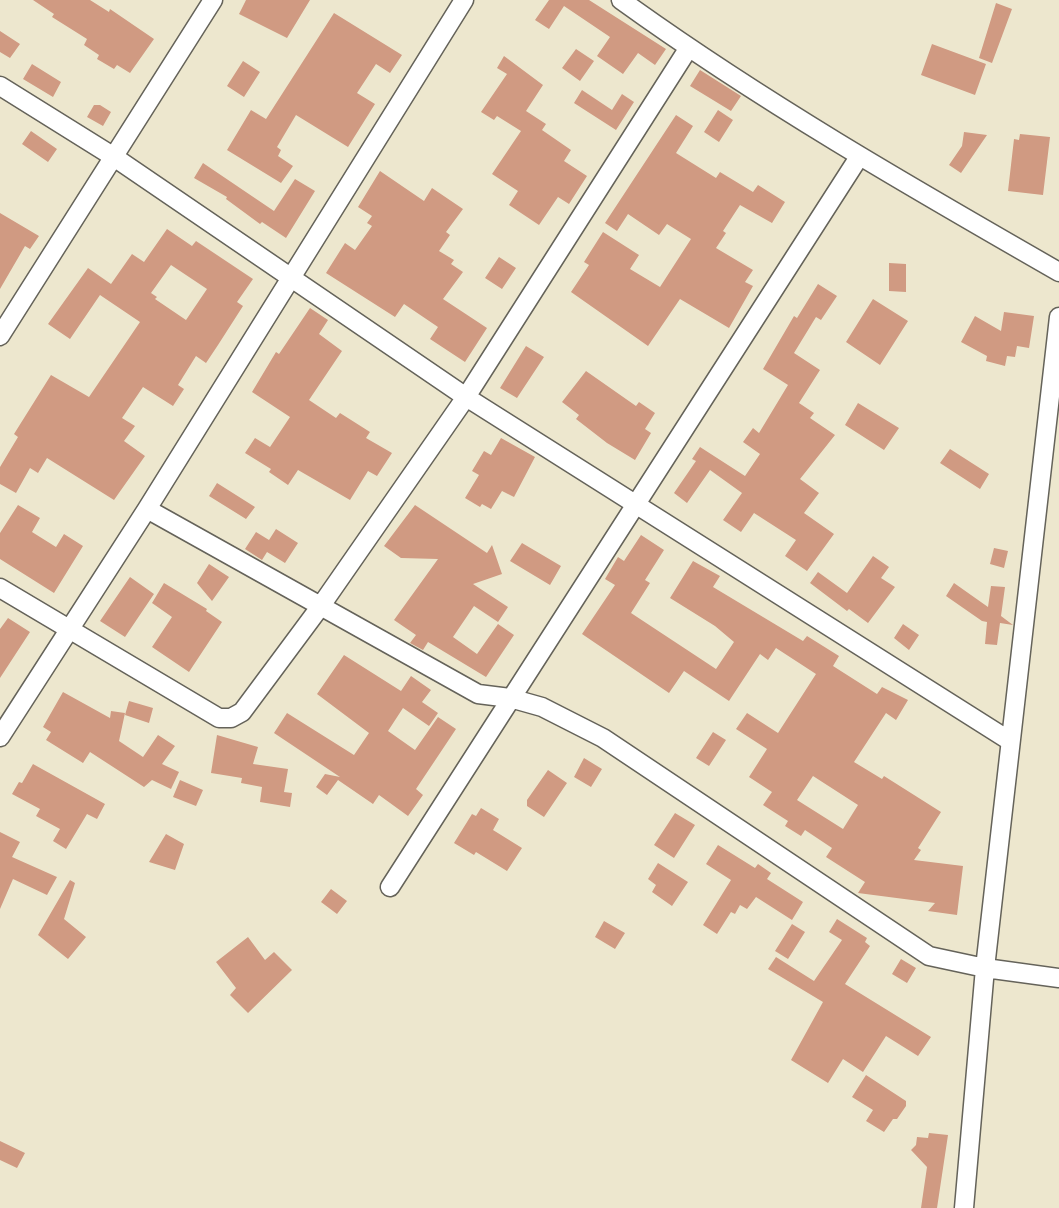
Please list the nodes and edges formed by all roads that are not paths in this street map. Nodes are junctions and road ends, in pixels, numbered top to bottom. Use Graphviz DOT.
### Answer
graph roads {
  1 [pos="213,0"];
  2 [pos="464,0"];
  3 [pos="621,0"];
  4 [pos="688,48"];
  5 [pos="0,86"];
  6 [pos="114,157"];
  7 [pos="859,157"];
  8 [pos="1059,272"];
  9 [pos="291,277"];
  10 [pos="1059,317"];
  11 [pos="0,336"];
  12 [pos="466,397"];
  13 [pos="634,506"];
  14 [pos="147,509"];
  15 [pos="0,588"];
  16 [pos="320,607"];
  17 [pos="70,630"];
  18 [pos="510,698"];
  19 [pos="0,737"];
  20 [pos="1010,741"];
  21 [pos="390,887"];
  22 [pos="985,968"];
  23 [pos="1059,978"];
  24 [pos="963,1208"];
  1 -- 6 [label="street"];
  2 -- 9 [label="street"];
  3 -- 4 [label="street"];
  4 -- 7 [label="street"];
  4 -- 12 [label="street"];
  5 -- 6 [label="street"];
  6 -- 9 [label="street"];
  6 -- 11 [label="street"];
  7 -- 8 [label="street"];
  7 -- 13 [label="street"];
  9 -- 12 [label="street"];
  9 -- 14 [label="street"];
  10 -- 20 [label="street"];
  12 -- 13 [label="street"];
  12 -- 16 [label="street"];
  13 -- 18 [label="street"];
  13 -- 20 [label="street"];
  14 -- 16 [label="street"];
  14 -- 17 [label="street"];
  15 -- 17 [label="street"];
  16 -- 17 [label="street"];
  16 -- 18 [label="street"];
  17 -- 19 [label="street"];
  18 -- 21 [label="street"];
  18 -- 22 [label="street"];
  20 -- 22 [label="street"];
  22 -- 23 [label="street"];
  22 -- 24 [label="street"];
}
